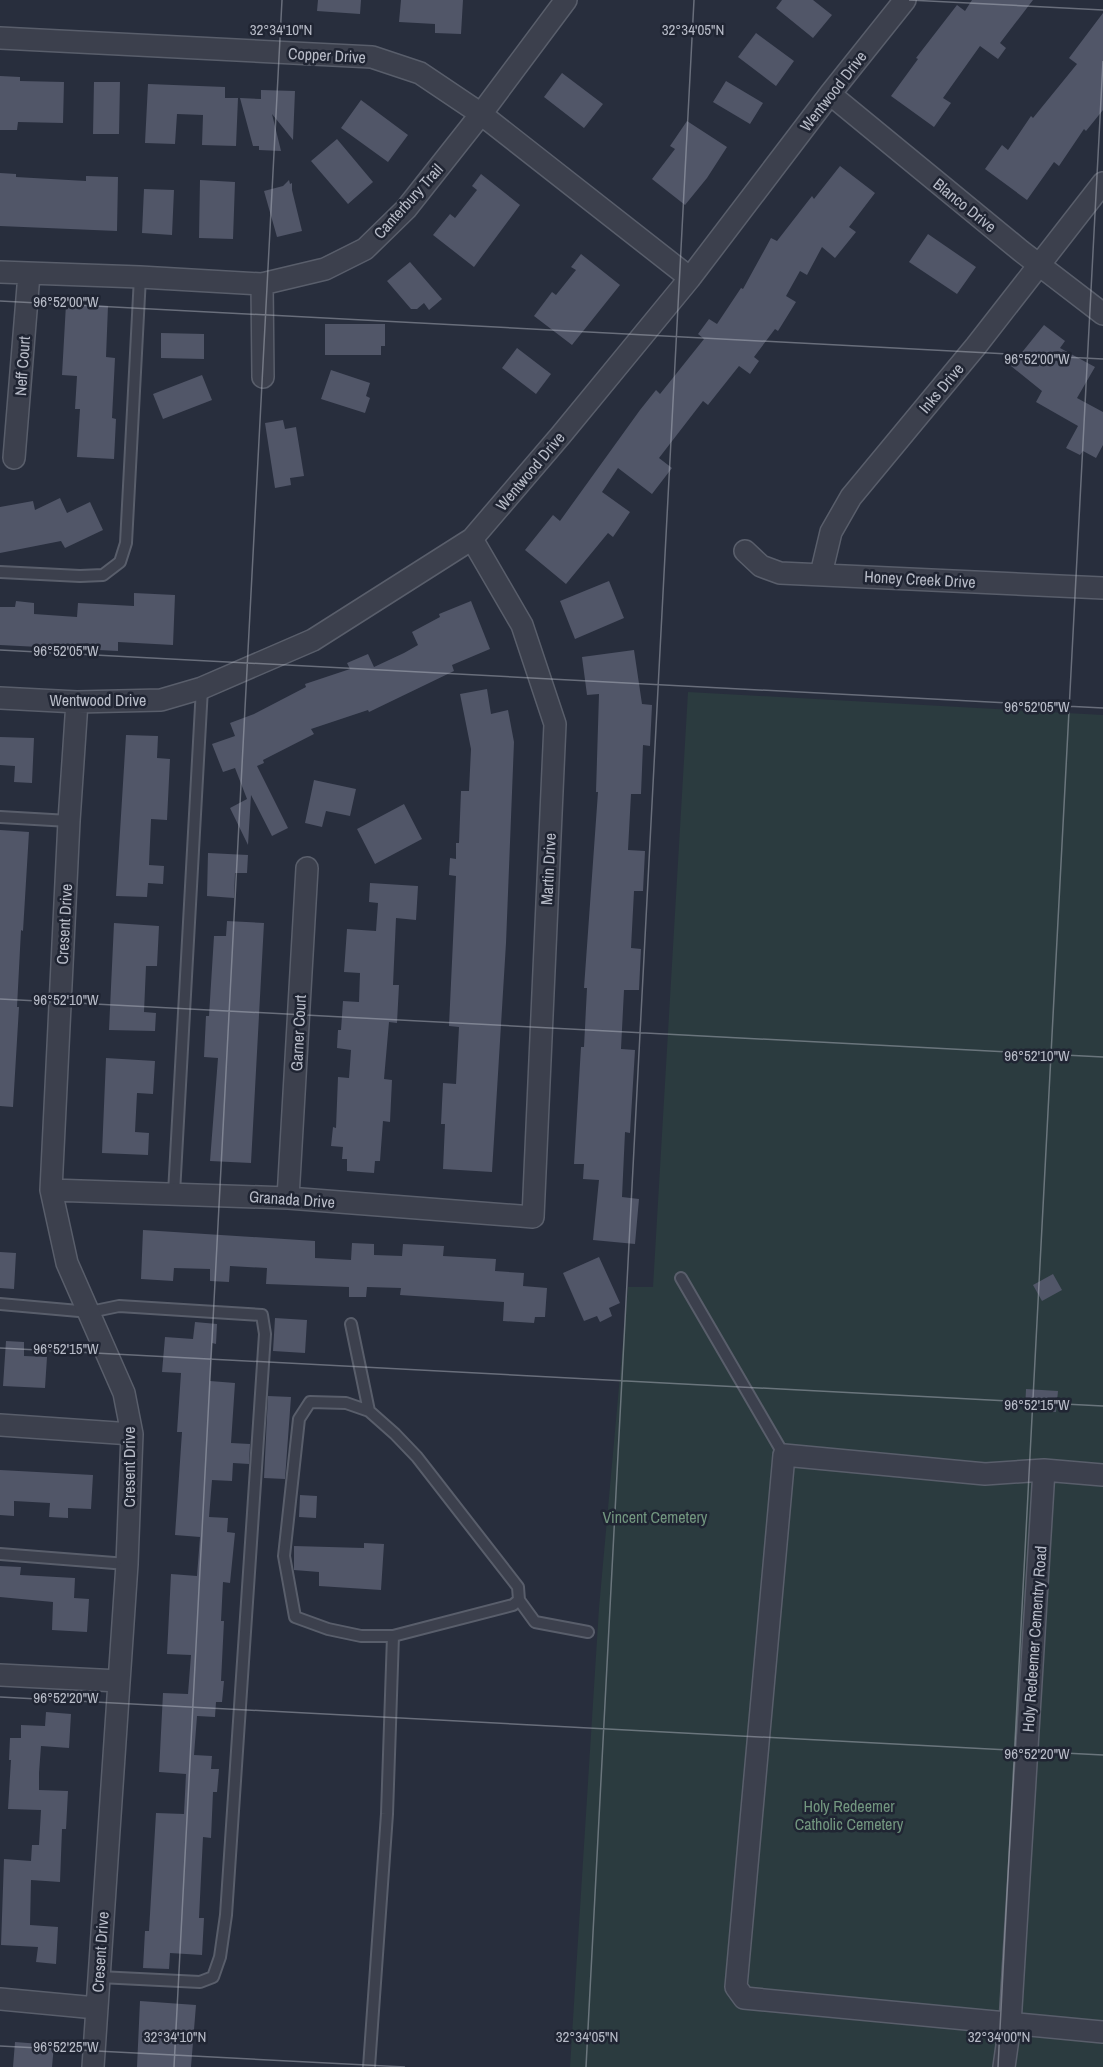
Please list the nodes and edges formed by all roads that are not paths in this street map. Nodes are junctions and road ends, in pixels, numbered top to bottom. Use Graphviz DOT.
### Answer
graph roads {
  1 [pos="566,0"];
  2 [pos="905,0"];
  3 [pos="0,38"];
  4 [pos="830,94"];
  5 [pos="481,114"];
  6 [pos="1103,183"];
  7 [pos="1039,264"];
  8 [pos="0,272"];
  9 [pos="29,274"];
  10 [pos="140,277"];
  11 [pos="690,278"];
  12 [pos="262,284"];
  13 [pos="1103,314"];
  14 [pos="263,377"];
  15 [pos="14,458"];
  16 [pos="472,539"];
  17 [pos="745,551"];
  18 [pos="0,572"];
  19 [pos="821,574"];
  20 [pos="1103,588"];
  21 [pos="202,688"];
  22 [pos="0,698"];
  23 [pos="77,702"];
  24 [pos="0,817"];
  25 [pos="69,821"];
  26 [pos="307,868"];
  27 [pos="51,1190"];
  28 [pos="174,1193"];
  29 [pos="288,1198"];
  30 [pos="533,1217"];
  31 [pos="681,1278"];
  32 [pos="0,1304"];
  33 [pos="90,1312"];
  34 [pos="351,1324"];
  35 [pos="369,1411"];
  36 [pos="0,1425"];
  37 [pos="132,1434"];
  38 [pos="784,1455"];
  39 [pos="1044,1470"];
  40 [pos="1103,1475"];
  41 [pos="0,1554"];
  42 [pos="127,1564"];
  43 [pos="519,1600"];
  44 [pos="588,1632"];
  45 [pos="393,1636"];
  46 [pos="0,1675"];
  47 [pos="119,1681"];
  48 [pos="99,1977"];
  49 [pos="0,1999"];
  50 [pos="96,2008"];
  51 [pos="1010,2024"];
  52 [pos="1103,2032"];
  53 [pos="93,2067"];
  54 [pos="369,2067"];
  55 [pos="1004,2067"];
  1 -- 5 [label="street, Canterbury Trail"];
  2 -- 4 [label="street, Wentwood Drive"];
  3 -- 5 [label="street, Copper Drive"];
  4 -- 7 [label="street, Blanco Drive"];
  4 -- 11 [label="street, Wentwood Drive"];
  5 -- 11 [label="street, Copper Drive"];
  5 -- 12 [label="street, Canterbury Trail"];
  6 -- 7 [label="street, Inks Drive"];
  7 -- 13 [label="street, Blanco Drive"];
  7 -- 19 [label="street, Inks Drive"];
  8 -- 9 [label="street, Canterbury Trail"];
  9 -- 10 [label="street, Canterbury Trail"];
  9 -- 15 [label="street, Neff Court"];
  10 -- 12 [label="street, Canterbury Trail"];
  10 -- 18 [label="lane"];
  11 -- 16 [label="street, Wentwood Drive"];
  12 -- 14 [label="street"];
  16 -- 21 [label="street, Wentwood Drive"];
  16 -- 30 [label="street, Martin Drive"];
  17 -- 19 [label="street, Honey Creek Drive"];
  19 -- 20 [label="street, Honey Creek Drive"];
  21 -- 23 [label="street, Wentwood Drive"];
  21 -- 28 [label="lane"];
  22 -- 23 [label="street, Wentwood Drive"];
  23 -- 25 [label="street, Cresent Drive"];
  24 -- 25 [label="lane"];
  25 -- 27 [label="street, Cresent Drive"];
  26 -- 29 [label="street, Garner Court"];
  27 -- 28 [label="street, Granada Drive"];
  27 -- 33 [label="street, Cresent Drive"];
  28 -- 29 [label="street, Granada Drive"];
  29 -- 30 [label="street, Granada Drive"];
  31 -- 38 [label="lane"];
  32 -- 33 [label="lane"];
  33 -- 37 [label="street, Cresent Drive"];
  33 -- 48 [label="lane"];
  34 -- 35 [label="lane"];
  35 -- 43 [label="lane"];
  35 -- 45 [label="lane"];
  36 -- 37 [label="street"];
  37 -- 42 [label="street, Cresent Drive"];
  38 -- 39 [label="street"];
  38 -- 51 [label="street"];
  39 -- 40 [label="street"];
  39 -- 51 [label="street, Holy Redeemer Cementry Road"];
  41 -- 42 [label="lane"];
  42 -- 47 [label="street, Cresent Drive"];
  43 -- 44 [label="lane"];
  43 -- 45 [label="lane"];
  45 -- 54 [label="lane"];
  46 -- 47 [label="street"];
  47 -- 48 [label="street, Cresent Drive"];
  48 -- 50 [label="street, Cresent Drive"];
  49 -- 50 [label="street"];
  50 -- 53 [label="street, Cresent Drive"];
  51 -- 52 [label="street"];
  51 -- 55 [label="street, Holy Redeemer Cementry Road"];
}
